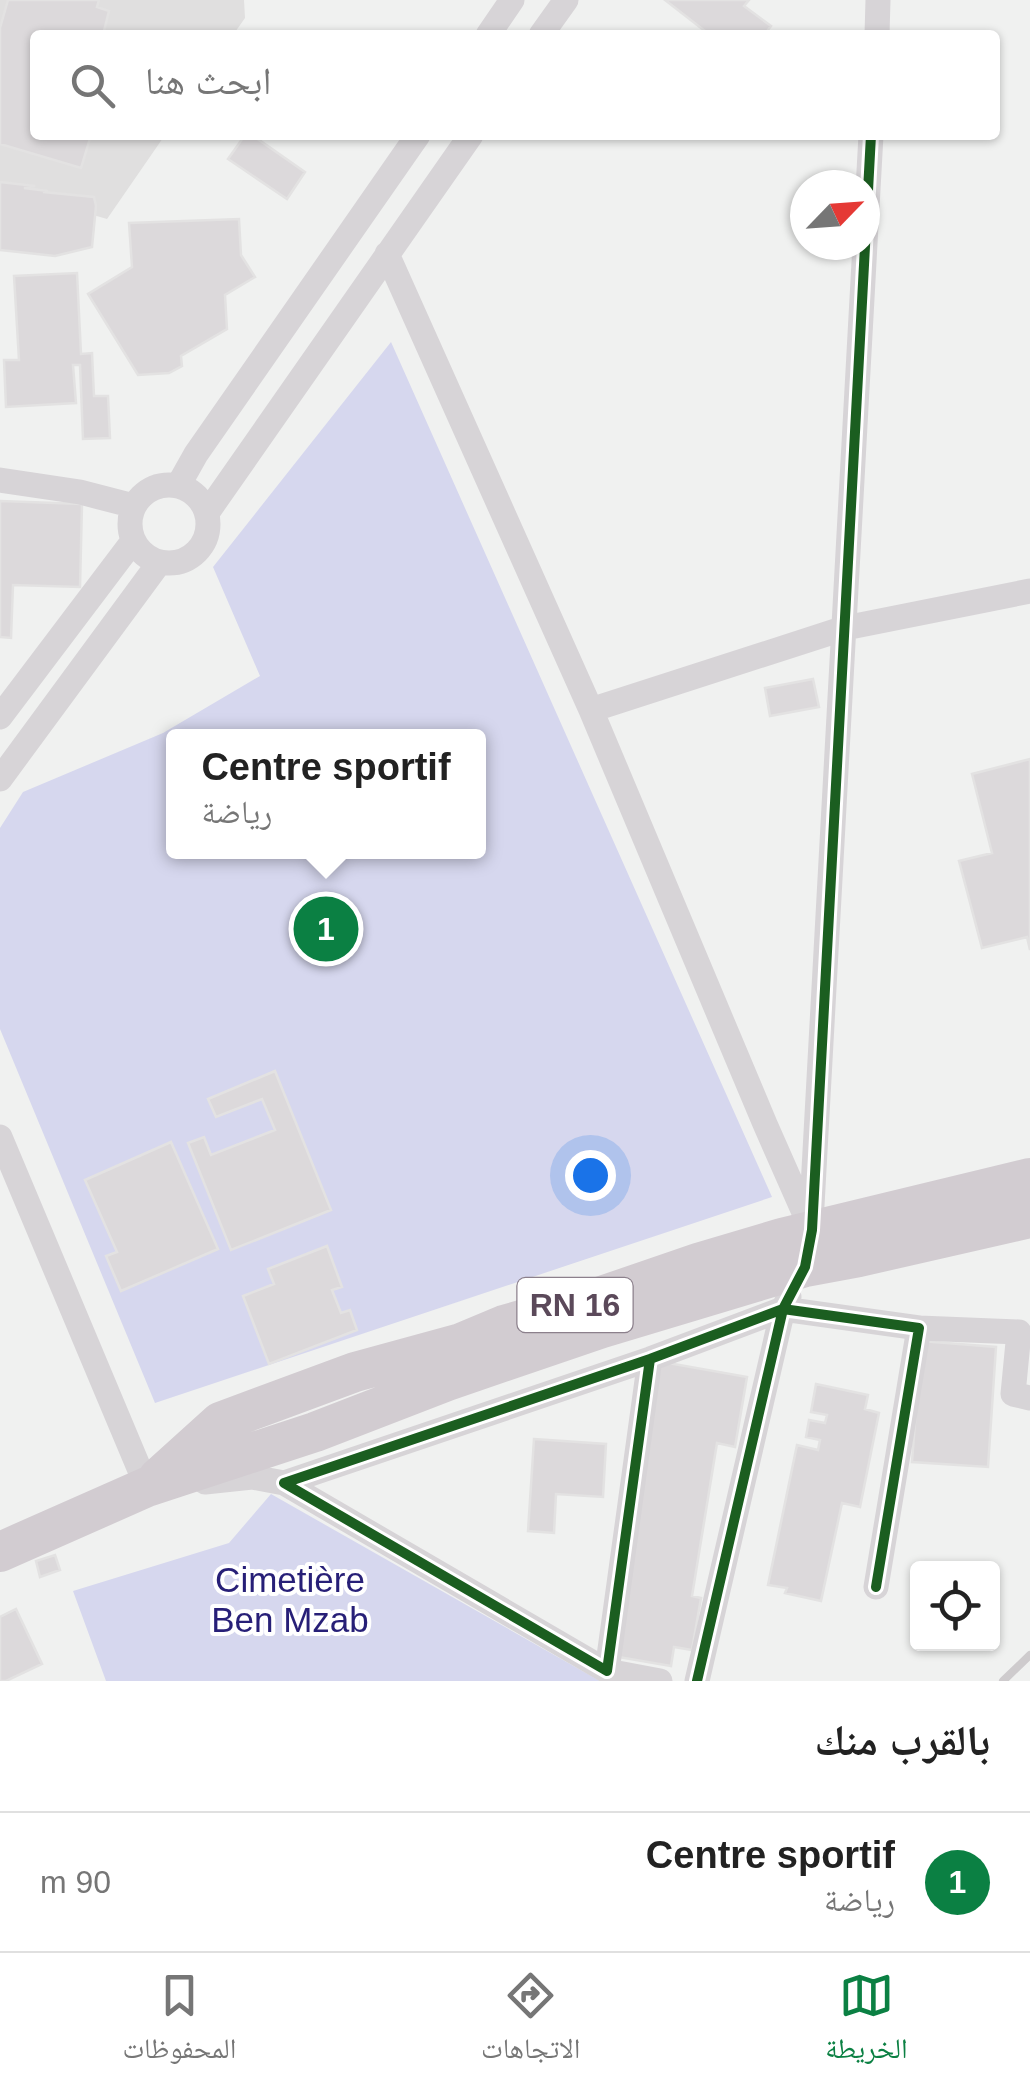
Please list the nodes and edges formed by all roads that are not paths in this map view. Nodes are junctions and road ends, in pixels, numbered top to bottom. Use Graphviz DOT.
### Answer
graph roads {
  1 [pos="512,0"];
  2 [pos="566,0"];
  3 [pos="878,0"];
  4 [pos="491,30"];
  5 [pos="545,30"];
  6 [pos="877,30"];
  7 [pos="415,140"];
  8 [pos="467,140"];
  9 [pos="871,140"];
  10 [pos="387,254"];
  11 [pos="0,480"];
  12 [pos="178,486"];
  13 [pos="134,506"];
  14 [pos="207,513"];
  15 [pos="133,541"];
  16 [pos="159,563"];
  17 [pos="1030,592"];
  18 [pos="846,628"];
  19 [pos="590,710"];
  20 [pos="0,717"];
  21 [pos="0,779"];
  22 [pos="0,1137"];
  23 [pos="1030,1178"];
  24 [pos="1030,1218"];
  25 [pos="809,1248"];
  26 [pos="784,1309"];
  27 [pos="919,1328"];
  28 [pos="650,1358"];
  29 [pos="1030,1398"];
  30 [pos="284,1483"];
  31 [pos="147,1487"];
  32 [pos="0,1552"];
  33 [pos="876,1587"];
  34 [pos="607,1671"];
  35 [pos="660,1681"];
  36 [pos="697,1681"];
  1 -- 4 [label="street"];
  2 -- 5 [label="street"];
  3 -- 6 [label="street"];
  7 -- 12 [label="street"];
  8 -- 10 [label="street"];
  9 -- 18 [label="street"];
  10 -- 14 [label="street"];
  10 -- 19 [label="street"];
  11 -- 13 [label="street"];
  12 -- 13 [label="street"];
  12 -- 14 [label="street"];
  13 -- 15 [label="street"];
  14 -- 16 [label="street"];
  15 -- 16 [label="street"];
  15 -- 20 [label="street"];
  16 -- 21 [label="street"];
  17 -- 18 [label="street"];
  18 -- 19 [label="street"];
  18 -- 25 [label="street"];
  19 -- 25 [label="street"];
  22 -- 31 [label="street"];
  23 -- 25 [label="main road, RN 16"];
  24 -- 25 [label="main road, RN 16"];
  25 -- 26 [label="street"];
  25 -- 31 [label="main road, RN 16"];
  26 -- 27 [label="street"];
  26 -- 28 [label="street"];
  26 -- 36 [label="street"];
  27 -- 29 [label="street"];
  27 -- 33 [label="street"];
  28 -- 30 [label="street"];
  28 -- 34 [label="street"];
  30 -- 31 [label="street"];
  30 -- 34 [label="street"];
  31 -- 32 [label="main road, RN 16"];
  34 -- 35 [label="street"];
}
